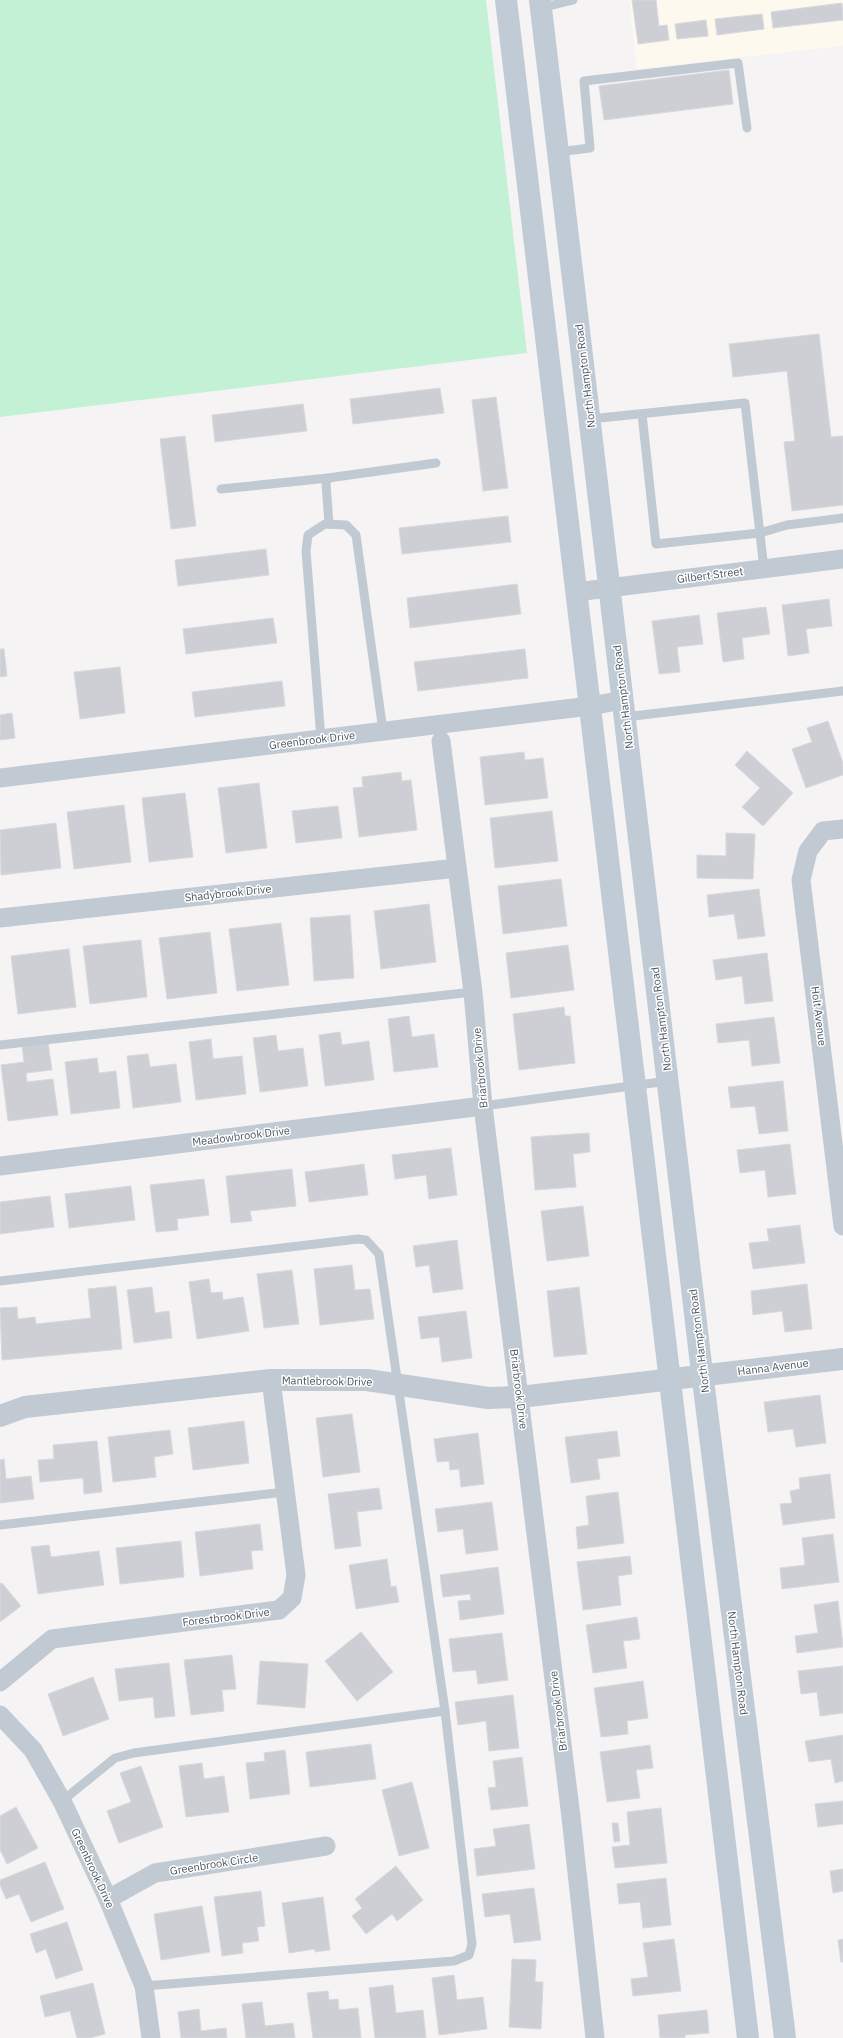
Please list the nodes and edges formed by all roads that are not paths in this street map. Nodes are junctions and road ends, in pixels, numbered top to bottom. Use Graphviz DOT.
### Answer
graph roads {
  1 [pos="506,0"];
  2 [pos="573,0"];
  3 [pos="541,4"];
  4 [pos="747,128"];
  5 [pos="558,152"];
  6 [pos="642,414"];
  7 [pos="590,419"];
  8 [pos="436,463"];
  9 [pos="328,478"];
  10 [pos="221,489"];
  11 [pos="843,518"];
  12 [pos="329,524"];
  13 [pos="760,533"];
  14 [pos="843,559"];
  15 [pos="764,569"];
  16 [pos="610,588"];
  17 [pos="576,592"];
  18 [pos="843,691"];
  19 [pos="590,706"];
  20 [pos="624,709"];
  21 [pos="383,731"];
  22 [pos="320,739"];
  23 [pos="441,741"];
  24 [pos="0,778"];
  25 [pos="843,829"];
  26 [pos="457,868"];
  27 [pos="0,918"];
  28 [pos="472,992"];
  29 [pos="0,1045"];
  30 [pos="668,1081"];
  31 [pos="635,1086"];
  32 [pos="483,1106"];
  33 [pos="0,1166"];
  34 [pos="843,1226"];
  35 [pos="0,1281"];
  36 [pos="843,1359"];
  37 [pos="703,1376"];
  38 [pos="670,1379"];
  39 [pos="271,1380"];
  40 [pos="398,1386"];
  41 [pos="520,1397"];
  42 [pos="0,1416"];
  43 [pos="285,1492"];
  44 [pos="0,1525"];
  45 [pos="0,1682"];
  46 [pos="445,1710"];
  47 [pos="0,1714"];
  48 [pos="62,1801"];
  49 [pos="326,1846"];
  50 [pos="108,1899"];
  51 [pos="144,1986"];
  52 [pos="151,2038"];
  53 [pos="596,2038"];
  54 [pos="748,2038"];
  55 [pos="785,2038"];
  1 -- 17 [label="main road"];
  2 -- 3 [label="lane"];
  3 -- 5 [label="main road, North Hampton Road"];
  4 -- 5 [label="lane"];
  5 -- 7 [label="main road, North Hampton Road"];
  6 -- 7 [label="lane"];
  6 -- 13 [label="lane"];
  6 -- 13 [label="lane"];
  7 -- 16 [label="main road, North Hampton Road"];
  8 -- 9 [label="lane"];
  9 -- 10 [label="lane"];
  9 -- 12 [label="lane"];
  11 -- 13 [label="lane"];
  12 -- 21 [label="lane"];
  12 -- 22 [label="lane"];
  13 -- 15 [label="lane"];
  14 -- 15 [label="street, Gilbert Street"];
  15 -- 16 [label="street, Gilbert Street"];
  16 -- 17 [label="street, Gilbert Street"];
  16 -- 20 [label="main road, North Hampton Road"];
  17 -- 19 [label="main road"];
  18 -- 20 [label="lane"];
  19 -- 20 [label="street, Greenbrook Drive"];
  19 -- 21 [label="street, Greenbrook Drive"];
  19 -- 31 [label="main road"];
  20 -- 30 [label="main road, North Hampton Road"];
  21 -- 22 [label="street, Greenbrook Drive"];
  22 -- 24 [label="street, Greenbrook Drive"];
  23 -- 26 [label="street, Briarbrook Drive"];
  25 -- 34 [label="street, Holt Avenue"];
  26 -- 27 [label="street, Shadybrook Drive"];
  26 -- 28 [label="street, Briarbrook Drive"];
  28 -- 29 [label="lane"];
  28 -- 32 [label="street, Briarbrook Drive"];
  30 -- 31 [label="lane"];
  30 -- 37 [label="main road, North Hampton Road"];
  31 -- 32 [label="lane"];
  31 -- 38 [label="main road"];
  32 -- 33 [label="street, Meadowbrook Drive"];
  32 -- 41 [label="street, Briarbrook Drive"];
  35 -- 40 [label="lane"];
  36 -- 37 [label="street, Hanna Avenue"];
  37 -- 38 [label="street, Mantlebrook Drive"];
  37 -- 55 [label="main road, North Hampton Road"];
  38 -- 41 [label="street, Mantlebrook Drive"];
  38 -- 54 [label="main road"];
  39 -- 40 [label="street, Mantlebrook Drive"];
  39 -- 42 [label="street, Mantlebrook Drive"];
  39 -- 43 [label="street, Forestbrook Drive"];
  40 -- 41 [label="street, Mantlebrook Drive"];
  40 -- 46 [label="lane"];
  41 -- 53 [label="street, Briarbrook Drive"];
  43 -- 44 [label="lane"];
  43 -- 45 [label="street, Forestbrook Drive"];
  46 -- 48 [label="lane"];
  46 -- 51 [label="lane"];
  47 -- 48 [label="street, Greenbrook Drive"];
  48 -- 50 [label="street, Greenbrook Drive"];
  49 -- 50 [label="street, Greenbrook Circle"];
  50 -- 51 [label="street, Greenbrook Drive"];
  51 -- 52 [label="street, Greenbrook Drive"];
}
